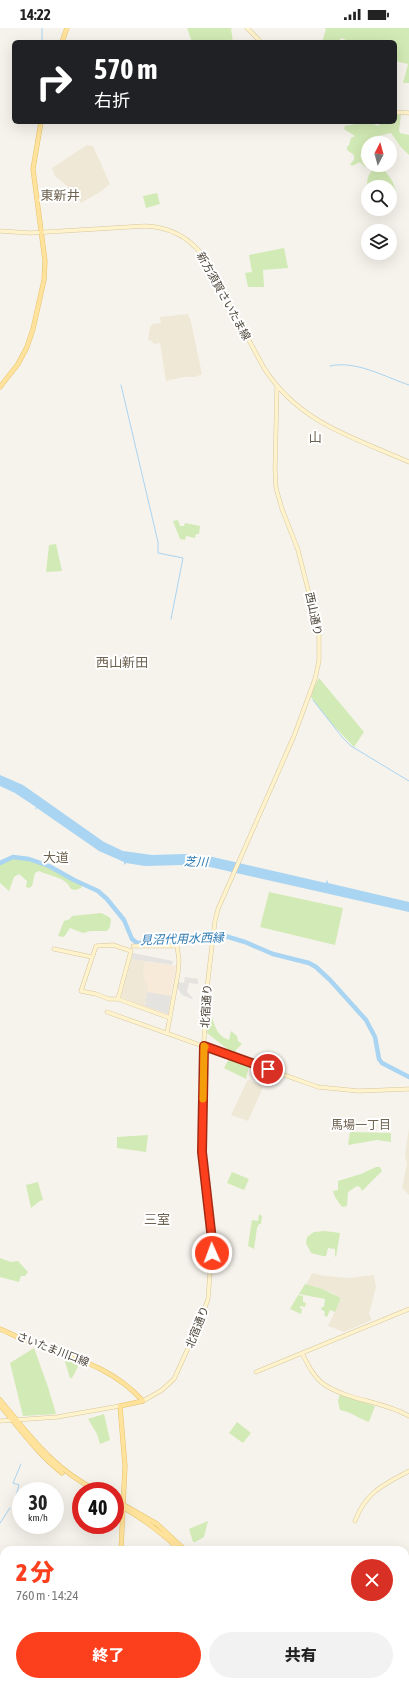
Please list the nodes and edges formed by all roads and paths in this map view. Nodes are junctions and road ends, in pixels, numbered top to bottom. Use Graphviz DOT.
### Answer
graph roads {
  1 [pos="67,28"];
  2 [pos="247,28"];
  3 [pos="63,40"];
  4 [pos="259,40"];
  5 [pos="397,112"];
  6 [pos="409,113"];
  7 [pos="41,124"];
  8 [pos="0,231"];
  9 [pos="41,233"];
  10 [pos="277,386"];
  11 [pos="0,387"];
  12 [pos="409,462"];
  13 [pos="241,856"];
  14 [pos="133,946"];
  15 [pos="54,949"];
  16 [pos="92,957"];
  17 [pos="118,1000"];
  18 [pos="107,1012"];
  19 [pos="170,1018"];
  20 [pos="167,1033"];
  21 [pos="204,1046"];
  22 [pos="409,1089"];
  23 [pos="409,1309"];
  24 [pos="0,1329"];
  25 [pos="302,1353"];
  26 [pos="256,1372"];
  27 [pos="0,1400"];
  28 [pos="143,1401"];
  29 [pos="0,1405"];
  30 [pos="120,1406"];
  31 [pos="409,1416"];
  32 [pos="14,1420"];
  33 [pos="0,1421"];
  34 [pos="409,1471"];
  35 [pos="78,1482"];
  36 [pos="81,1482"];
  37 [pos="124,1486"];
  38 [pos="124,1507"];
  39 [pos="124,1507"];
  40 [pos="355,1521"];
  41 [pos="121,1534"];
  42 [pos="120,1546"];
  43 [pos="176,1546"];
  44 [pos="181,1546"];
  45 [pos="124,1686"];
  46 [pos="129,1686"];
  1 -- 3 [label="main road"];
  2 -- 4 [label="street"];
  5 -- 6 [label="street"];
  7 -- 9 [label="main road"];
  8 -- 9 [label="street, 新方須賀さいたま線"];
  9 -- 10 [label="street, 新方須賀さいたま線"];
  9 -- 11 [label="main road"];
  10 -- 12 [label="street, 新方須賀さいたま線"];
  10 -- 13 [label="street, 西山通り"];
  13 -- 21 [label="street, 北宿通り"];
  14 -- 19 [label="street"];
  15 -- 16 [label="street"];
  16 -- 17 [label="street"];
  16 -- 17 [label="street"];
  17 -- 19 [label="street"];
  18 -- 20 [label="street"];
  19 -- 20 [label="street"];
  20 -- 21 [label="street"];
  21 -- 22 [label="street"];
  21 -- 28 [label="street, 北宿通り"];
  23 -- 25 [label="street"];
  24 -- 28 [label="main road, さいたま川口線"];
  25 -- 26 [label="street"];
  25 -- 31 [label="street"];
  27 -- 32 [label="main road"];
  28 -- 30 [label="main road, 北宿通り"];
  29 -- 32 [label="main road"];
  30 -- 32 [label="street, 北宿通り"];
  30 -- 37 [label="main road"];
  32 -- 33 [label="street, 北宿通り"];
  32 -- 35 [label="main road"];
  32 -- 36 [label="main road"];
  34 -- 40 [label="street"];
  38 -- 43 [label="main road"];
  39 -- 44 [label="main road"];
  41 -- 42 [label="main road"];
  45 -- 46 [label="highway"];
}
